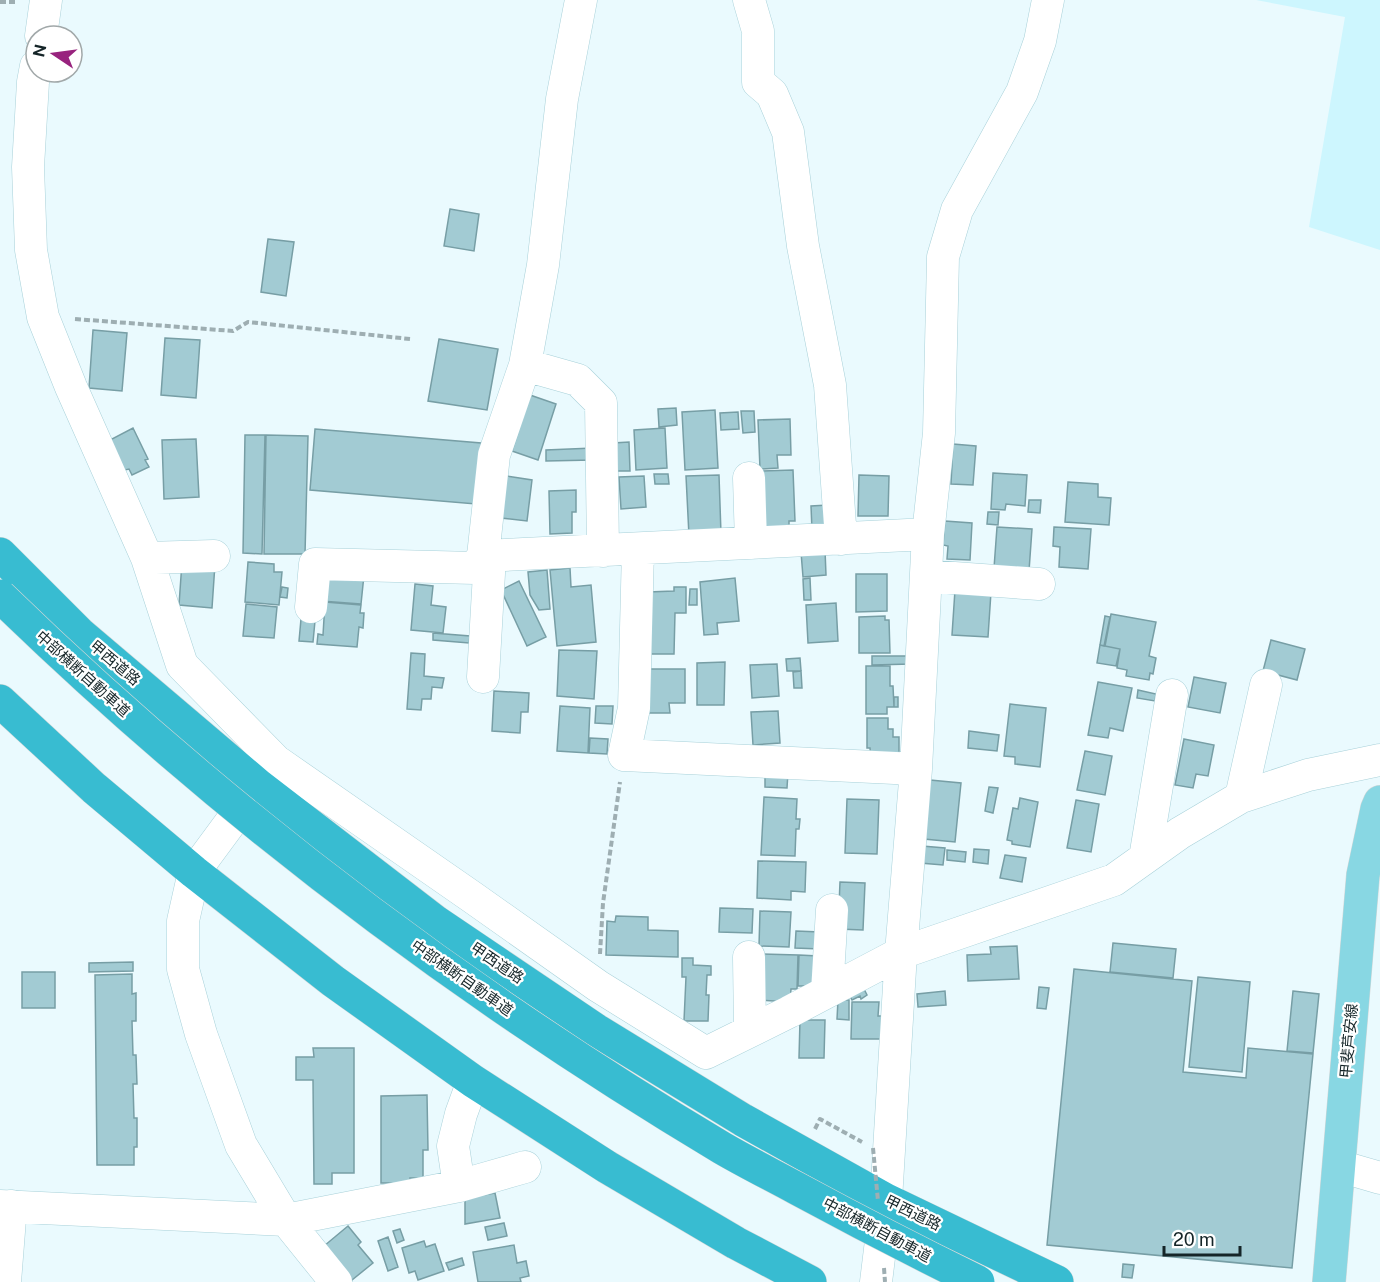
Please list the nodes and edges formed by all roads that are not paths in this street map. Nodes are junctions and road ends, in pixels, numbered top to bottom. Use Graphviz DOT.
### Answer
graph roads {
  1 [pos="580,0"];
  2 [pos="748,0"];
  3 [pos="1048,0"];
  4 [pos="33,84"];
  5 [pos="525,365"];
  6 [pos="749,478"];
  7 [pos="928,534"];
  8 [pos="841,539"];
  9 [pos="751,543"];
  10 [pos="638,549"];
  11 [pos="603,551"];
  12 [pos="0,554"];
  13 [pos="214,556"];
  14 [pos="486,556"];
  15 [pos="147,558"];
  16 [pos="926,576"];
  17 [pos="1039,584"];
  18 [pos="0,596"];
  19 [pos="311,607"];
  20 [pos="483,677"];
  21 [pos="1266,685"];
  22 [pos="1172,695"];
  23 [pos="0,701"];
  24 [pos="1380,760"];
  25 [pos="916,769"];
  26 [pos="267,773"];
  27 [pos="1241,797"];
  28 [pos="1380,802"];
  29 [pos="1145,858"];
  30 [pos="194,872"];
  31 [pos="832,910"];
  32 [pos="901,953"];
  33 [pos="749,957"];
  34 [pos="827,992"];
  35 [pos="750,1031"];
  36 [pos="473,1082"];
  37 [pos="1339,1166"];
  38 [pos="525,1167"];
  39 [pos="1380,1178"];
  40 [pos="459,1186"];
  41 [pos="886,1200"];
  42 [pos="5,1206"];
  43 [pos="286,1221"];
  44 [pos="5,1282"];
  45 [pos="336,1282"];
  46 [pos="810,1282"];
  47 [pos="876,1282"];
  48 [pos="978,1282"];
  49 [pos="1057,1282"];
  50 [pos="1329,1282"];
  1 -- 5 [label="street"];
  2 -- 8 [label="street"];
  3 -- 7 [label="street"];
  4 -- 15 [label="street"];
  5 -- 11 [label="street"];
  5 -- 14 [label="street"];
  6 -- 9 [label="street"];
  7 -- 8 [label="street"];
  7 -- 16 [label="street"];
  8 -- 9 [label="street"];
  9 -- 10 [label="street"];
  10 -- 11 [label="street"];
  10 -- 25 [label="street"];
  11 -- 14 [label="street"];
  12 -- 26 [label="highway, 甲西道路"];
  13 -- 15 [label="street"];
  14 -- 19 [label="street"];
  14 -- 20 [label="street"];
  15 -- 26 [label="street"];
  16 -- 17 [label="street"];
  16 -- 25 [label="street"];
  18 -- 48 [label="highway, 中部横断自動車道, bridge"];
  21 -- 27 [label="street"];
  22 -- 29 [label="street"];
  23 -- 30 [label="highway"];
  24 -- 27 [label="street"];
  25 -- 32 [label="street"];
  26 -- 30 [label="street"];
  26 -- 35 [label="street"];
  26 -- 41 [label="highway, 甲西道路"];
  27 -- 29 [label="street"];
  28 -- 37 [label="main road, 甲斐芦安線"];
  29 -- 32 [label="street"];
  30 -- 36 [label="highway"];
  30 -- 43 [label="street"];
  31 -- 34 [label="street"];
  32 -- 34 [label="street"];
  32 -- 41 [label="street"];
  33 -- 35 [label="street"];
  34 -- 35 [label="street"];
  36 -- 40 [label="street"];
  36 -- 46 [label="highway"];
  37 -- 39 [label="street"];
  37 -- 50 [label="main road, 甲斐芦安線"];
  38 -- 40 [label="street"];
  40 -- 43 [label="street"];
  41 -- 47 [label="street"];
  41 -- 49 [label="highway, 甲西道路"];
  42 -- 43 [label="street"];
  42 -- 44 [label="street"];
  43 -- 45 [label="street"];
}
